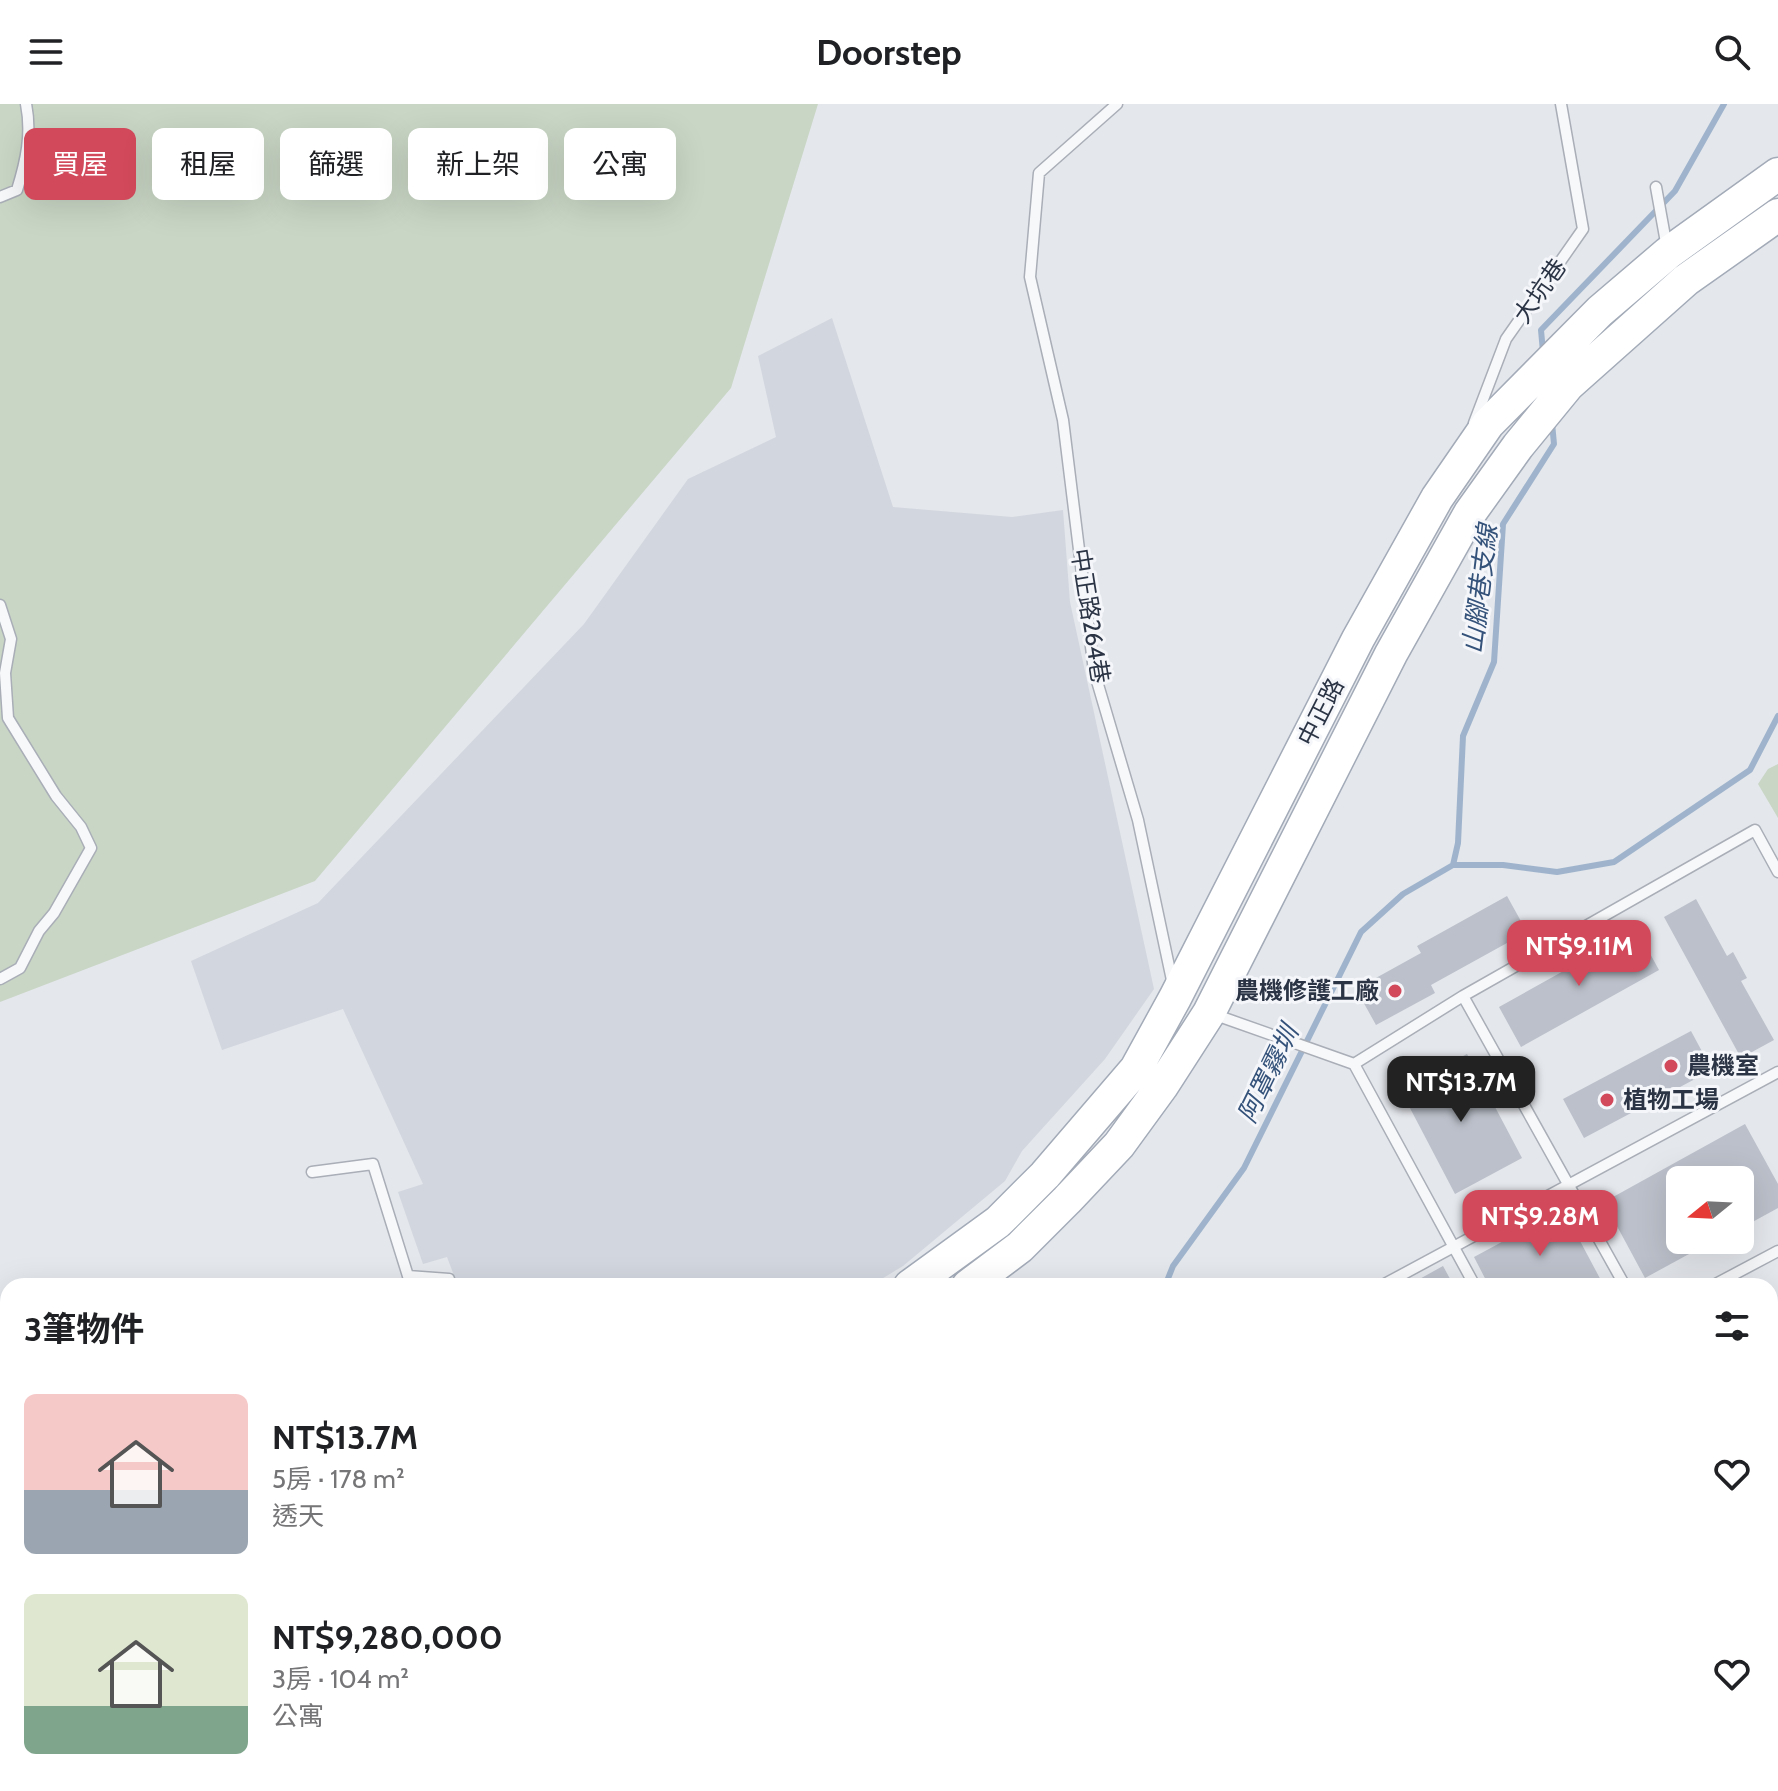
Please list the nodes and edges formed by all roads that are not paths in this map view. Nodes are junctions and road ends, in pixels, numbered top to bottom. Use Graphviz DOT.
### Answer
graph roads {
  1 [pos="26,104"];
  2 [pos="1117,104"];
  3 [pos="1561,104"];
  4 [pos="1778,174"];
  5 [pos="1656,187"];
  6 [pos="0,197"];
  7 [pos="1778,215"];
  8 [pos="1668,253"];
  9 [pos="1455,473"];
  10 [pos="0,605"];
  11 [pos="1778,872"];
  12 [pos="0,979"];
  13 [pos="1463,996"];
  14 [pos="1175,998"];
  15 [pos="1209,1013"];
  16 [pos="1354,1064"];
  17 [pos="1778,1072"];
  18 [pos="312,1172"];
  19 [pos="1568,1185"];
  20 [pos="1453,1247"];
  21 [pos="1778,1251"];
  22 [pos="435,1278"];
  23 [pos="921,1278"];
  24 [pos="979,1278"];
  25 [pos="1407,1278"];
  26 [pos="1470,1278"];
  27 [pos="1620,1278"];
  28 [pos="1727,1278"];
  1 -- 6 [label="lane"];
  2 -- 14 [label="lane, 中正路264巷"];
  3 -- 9 [label="lane, 大坑巷"];
  4 -- 8 [label="main road, 中正路"];
  5 -- 8 [label="lane"];
  7 -- 15 [label="main road, 中正路"];
  8 -- 9 [label="main road, 中正路"];
  9 -- 14 [label="main road, 中正路"];
  10 -- 12 [label="lane"];
  11 -- 13 [label="lane"];
  13 -- 16 [label="lane"];
  13 -- 19 [label="lane"];
  14 -- 23 [label="main road, 中正路"];
  15 -- 16 [label="lane"];
  15 -- 24 [label="main road, 中正路"];
  16 -- 20 [label="lane"];
  17 -- 19 [label="lane"];
  18 -- 22 [label="lane"];
  19 -- 20 [label="lane"];
  19 -- 27 [label="lane"];
  20 -- 25 [label="lane"];
  20 -- 26 [label="lane"];
  21 -- 28 [label="lane"];
}
